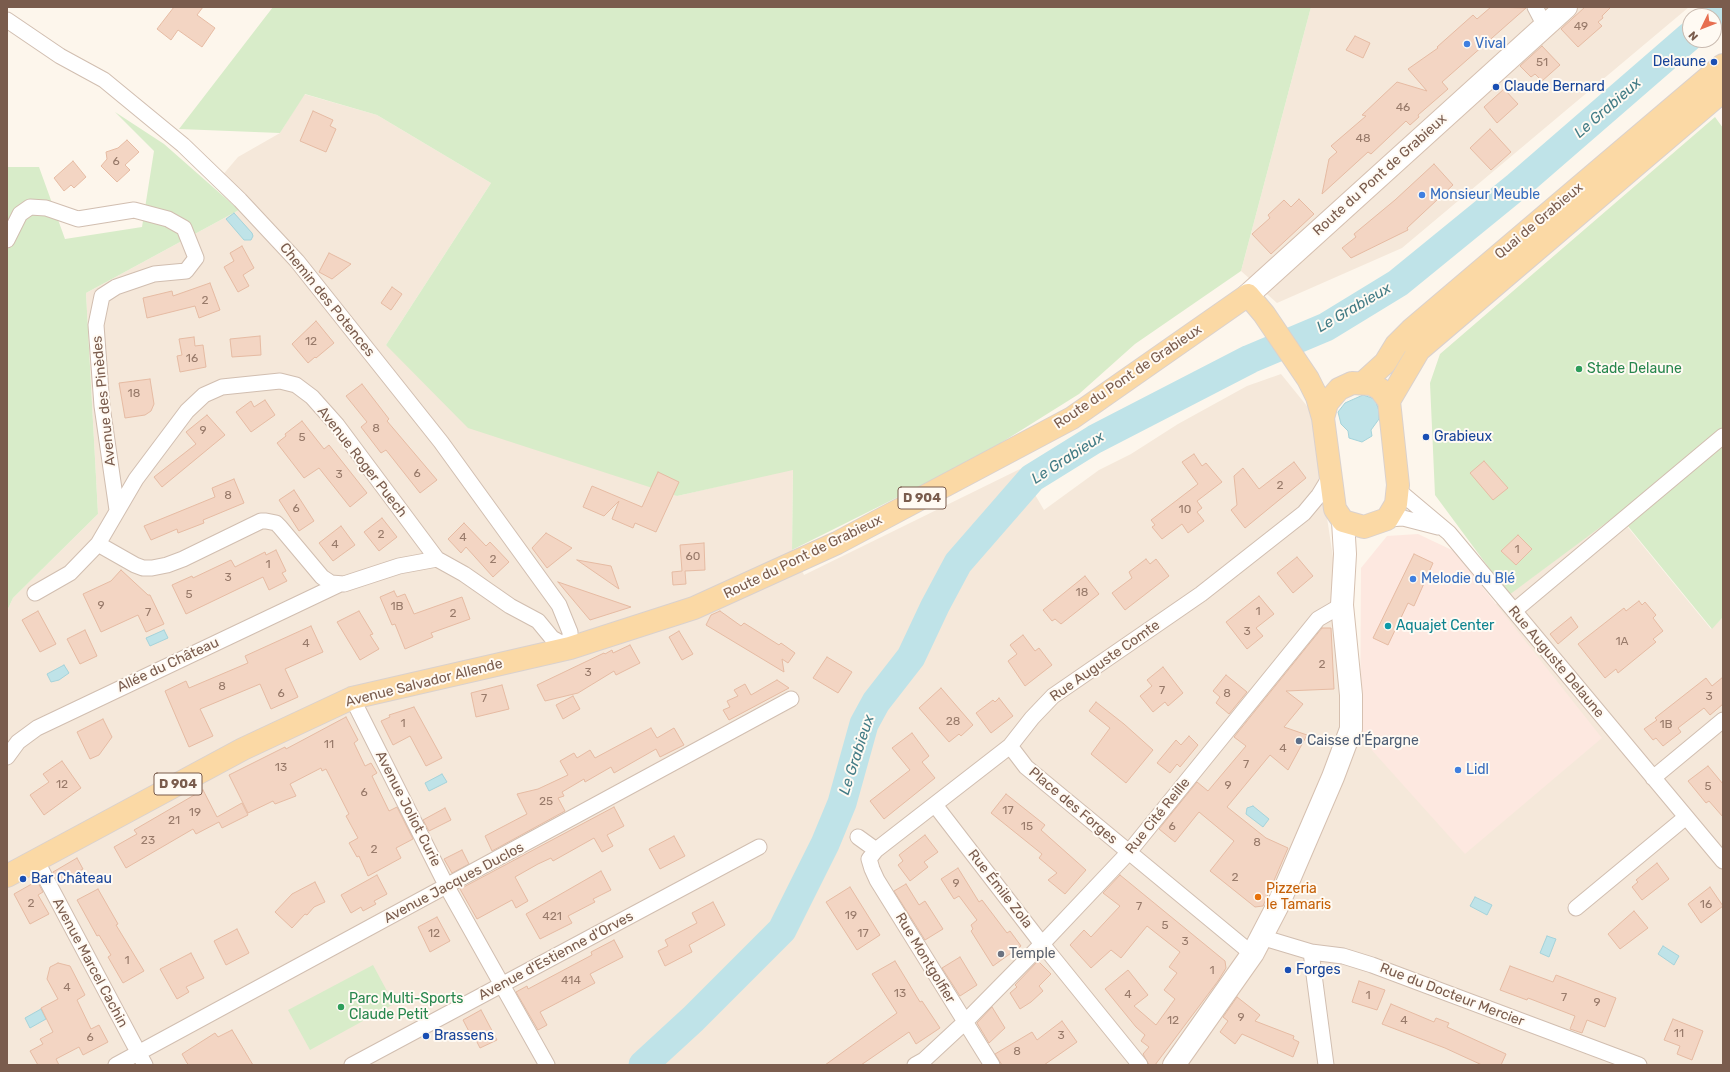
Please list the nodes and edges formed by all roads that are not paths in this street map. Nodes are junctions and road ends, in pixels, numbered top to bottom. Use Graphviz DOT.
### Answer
graph roads {
  1 [pos="1536,7"];
  2 [pos="1566,7"];
  3 [pos="7,20"];
  4 [pos="1545,26"];
  5 [pos="1723,65"];
  6 [pos="1723,91"];
  7 [pos="7,240"];
  8 [pos="1248,295"];
  9 [pos="1308,379"];
  10 [pos="1363,383"];
  11 [pos="1340,389"];
  12 [pos="1389,401"];
  13 [pos="1323,418"];
  14 [pos="1723,436"];
  15 [pos="1330,477"];
  16 [pos="1399,491"];
  17 [pos="117,510"];
  18 [pos="1304,513"];
  19 [pos="1347,519"];
  20 [pos="1387,519"];
  21 [pos="1443,529"];
  22 [pos="98,544"];
  23 [pos="437,559"];
  24 [pos="338,585"];
  25 [pos="35,593"];
  26 [pos="1342,605"];
  27 [pos="1514,611"];
  28 [pos="570,648"];
  29 [pos="352,698"];
  30 [pos="791,699"];
  31 [pos="1723,720"];
  32 [pos="1010,746"];
  33 [pos="7,757"];
  34 [pos="1653,778"];
  35 [pos="935,805"];
  36 [pos="1686,816"];
  37 [pos="858,837"];
  38 [pos="759,847"];
  39 [pos="876,850"];
  40 [pos="1129,852"];
  41 [pos="36,860"];
  42 [pos="1723,861"];
  43 [pos="7,876"];
  44 [pos="447,887"];
  45 [pos="1576,908"];
  46 [pos="1042,944"];
  47 [pos="1257,945"];
  48 [pos="1311,952"];
  49 [pos="501,985"];
  50 [pos="965,1022"];
  51 [pos="142,1059"];
  52 [pos="116,1065"];
  53 [pos="352,1065"];
  54 [pos="546,1065"];
  55 [pos="915,1065"];
  56 [pos="992,1065"];
  57 [pos="1140,1065"];
  58 [pos="1174,1065"];
  59 [pos="1326,1065"];
  60 [pos="1639,1065"];
  1 -- 4 [label="street"];
  2 -- 4 [label="main road, Route du Pont de Grabieux / D 904"];
  3 -- 28 [label="street, Chemin des Potences"];
  4 -- 8 [label="main road, Route du Pont de Grabieux / D 904"];
  5 -- 10 [label="main road, Quai de Grabieux"];
  6 -- 12 [label="main road, Quai de Grabieux"];
  7 -- 17 [label="street, Avenue des Pinèdes"];
  8 -- 9 [label="main road"];
  8 -- 28 [label="main road, Route du Pont de Grabieux / D 904"];
  9 -- 11 [label="main road"];
  9 -- 13 [label="main road"];
  10 -- 11 [label="main road"];
  10 -- 12 [label="main road"];
  11 -- 13 [label="main road"];
  12 -- 16 [label="main road"];
  13 -- 15 [label="main road"];
  14 -- 27 [label="street"];
  15 -- 18 [label="street, Rue Auguste Comte"];
  15 -- 19 [label="main road"];
  16 -- 20 [label="main road"];
  16 -- 21 [label="street, Rue Auguste Delaune"];
  17 -- 22 [label="street, Avenue Roger Puech"];
  17 -- 23 [label="street, Avenue Roger Puech"];
  18 -- 19 [label="street, Rue Auguste Comte"];
  18 -- 32 [label="street, Rue Auguste Comte"];
  19 -- 20 [label="main road"];
  19 -- 26 [label="main road"];
  20 -- 21 [label="street, Rue Auguste Delaune"];
  21 -- 27 [label="street, Rue Auguste Delaune"];
  22 -- 24 [label="street"];
  22 -- 25 [label="street, Avenue Roger Puech"];
  23 -- 24 [label="street, Allée du Château"];
  23 -- 28 [label="street, Avenue Roger Puech"];
  24 -- 33 [label="street, Allée du Château"];
  26 -- 40 [label="street, Rue Cité Reille"];
  26 -- 47 [label="main road"];
  27 -- 34 [label="street, Rue Auguste Delaune"];
  28 -- 29 [label="main road, Avenue Salvador Allende / D 904"];
  29 -- 41 [label="main road, Avenue Salvador Allende / D 904"];
  29 -- 44 [label="street, Avenue Joliot Curie"];
  30 -- 44 [label="street, Avenue Jacques Duclos"];
  31 -- 34 [label="street"];
  32 -- 35 [label="street, Rue Auguste Comte"];
  32 -- 40 [label="street, Place des Forges"];
  34 -- 36 [label="street, Rue Auguste Delaune"];
  35 -- 39 [label="street, Rue Auguste Comte"];
  35 -- 46 [label="street, Rue Émile Zola"];
  36 -- 42 [label="street, Rue Auguste Delaune"];
  36 -- 45 [label="street"];
  37 -- 39 [label="street"];
  38 -- 49 [label="street, Avenue d'Estienne d'Orves"];
  39 -- 50 [label="street, Rue Montgolfier"];
  40 -- 46 [label="street, Rue Cité Reille"];
  40 -- 47 [label="street, Place des Forges"];
  41 -- 43 [label="main road, Avenue Salvador Allende / D 904"];
  41 -- 51 [label="street, Avenue Marcel Cachin"];
  44 -- 49 [label="street, Avenue Joliot Curie"];
  44 -- 51 [label="street, Avenue Jacques Duclos"];
  46 -- 50 [label="street, Rue Cité Reille"];
  46 -- 57 [label="street, Rue Émile Zola"];
  47 -- 48 [label="street, Rue du Docteur Mercier"];
  47 -- 58 [label="main road"];
  48 -- 59 [label="street"];
  48 -- 60 [label="street, Rue du Docteur Mercier"];
  49 -- 53 [label="street, Avenue d'Estienne d'Orves"];
  49 -- 54 [label="street, Avenue Joliot Curie"];
  50 -- 55 [label="street, Rue Cité Reille"];
  50 -- 56 [label="street, Rue Montgolfier"];
  51 -- 52 [label="street, Avenue Jacques Duclos"];
}
